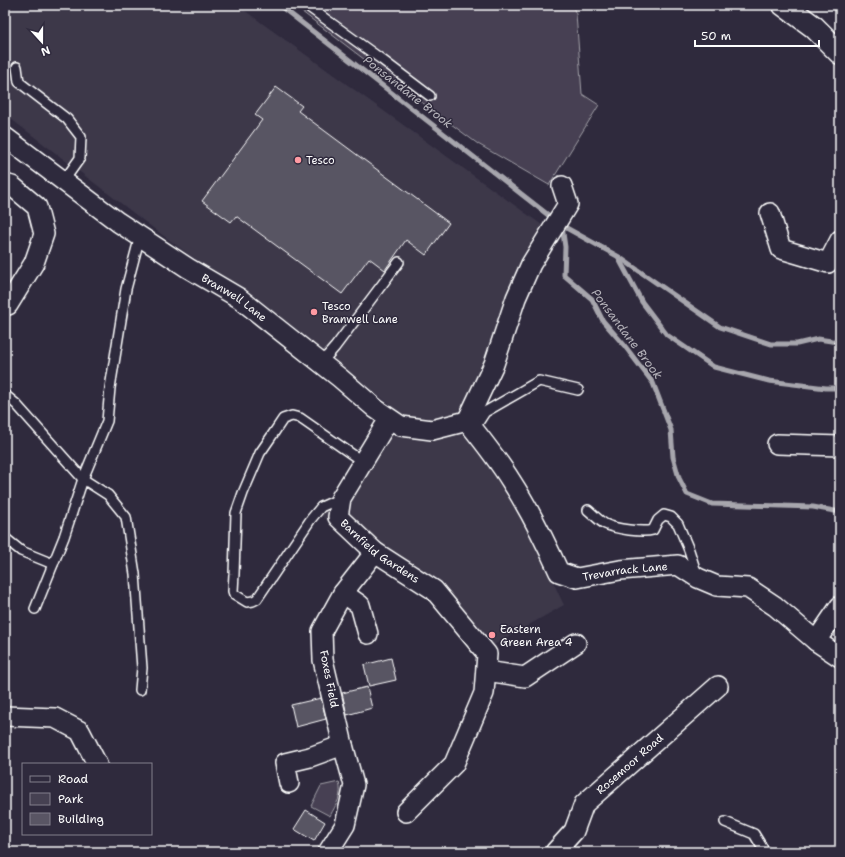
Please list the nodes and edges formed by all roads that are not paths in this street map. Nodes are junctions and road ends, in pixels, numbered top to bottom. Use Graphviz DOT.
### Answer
graph roads {
  1 [pos="306,5"];
  2 [pos="784,5"];
  3 [pos="840,53"];
  4 [pos="17,67"];
  5 [pos="430,96"];
  6 [pos="5,137"];
  7 [pos="63,182"];
  8 [pos="5,184"];
  9 [pos="562,186"];
  10 [pos="770,213"];
  11 [pos="140,236"];
  12 [pos="840,240"];
  13 [pos="399,262"];
  14 [pos="834,266"];
  15 [pos="8,305"];
  16 [pos="321,363"];
  17 [pos="578,390"];
  18 [pos="5,395"];
  19 [pos="389,419"];
  20 [pos="471,425"];
  21 [pos="777,444"];
  22 [pos="840,446"];
  23 [pos="363,462"];
  24 [pos="83,479"];
  25 [pos="341,498"];
  26 [pos="588,510"];
  27 [pos="5,538"];
  28 [pos="375,552"];
  29 [pos="53,564"];
  30 [pos="698,578"];
  31 [pos="342,593"];
  32 [pos="840,606"];
  33 [pos="35,609"];
  34 [pos="368,634"];
  35 [pos="816,641"];
  36 [pos="576,643"];
  37 [pos="840,658"];
  38 [pos="486,671"];
  39 [pos="718,686"];
  40 [pos="140,690"];
  41 [pos="5,716"];
  42 [pos="343,745"];
  43 [pos="96,763"];
  44 [pos="289,783"];
  45 [pos="406,812"];
  46 [pos="725,822"];
  47 [pos="328,852"];
  48 [pos="555,852"];
  49 [pos="765,852"];
  1 -- 5 [label="lane"];
  2 -- 3 [label="main road"];
  4 -- 7 [label="lane"];
  6 -- 7 [label="street, Branwell Lane"];
  7 -- 11 [label="street, Branwell Lane"];
  8 -- 15 [label="street"];
  9 -- 20 [label="street"];
  10 -- 14 [label="street"];
  11 -- 16 [label="street, Branwell Lane"];
  11 -- 24 [label="lane"];
  12 -- 14 [label="street"];
  13 -- 16 [label="lane"];
  16 -- 19 [label="street, Branwell Lane"];
  17 -- 20 [label="lane"];
  18 -- 24 [label="lane"];
  19 -- 20 [label="street, Branwell Lane"];
  19 -- 23 [label="street, Barnfield Gardens"];
  20 -- 30 [label="street, Trevarrack Lane"];
  21 -- 22 [label="street"];
  23 -- 25 [label="street, Barnfield Gardens"];
  23 -- 25 [label="lane"];
  24 -- 29 [label="lane"];
  24 -- 40 [label="lane"];
  25 -- 28 [label="street, Barnfield Gardens"];
  26 -- 30 [label="lane"];
  27 -- 29 [label="lane"];
  28 -- 31 [label="street, Foxes Field"];
  28 -- 38 [label="street, Barnfield Gardens"];
  29 -- 33 [label="lane"];
  30 -- 35 [label="street, Trevarrack Lane"];
  31 -- 34 [label="street"];
  31 -- 42 [label="street, Foxes Field"];
  32 -- 35 [label="street"];
  35 -- 37 [label="street, Trevarrack Lane"];
  36 -- 38 [label="street"];
  38 -- 45 [label="street, Barnfield Gardens"];
  39 -- 48 [label="street, Rosemoor Road"];
  41 -- 43 [label="street"];
  42 -- 44 [label="street"];
  42 -- 47 [label="street, Foxes Field"];
  46 -- 49 [label="lane"];
}
